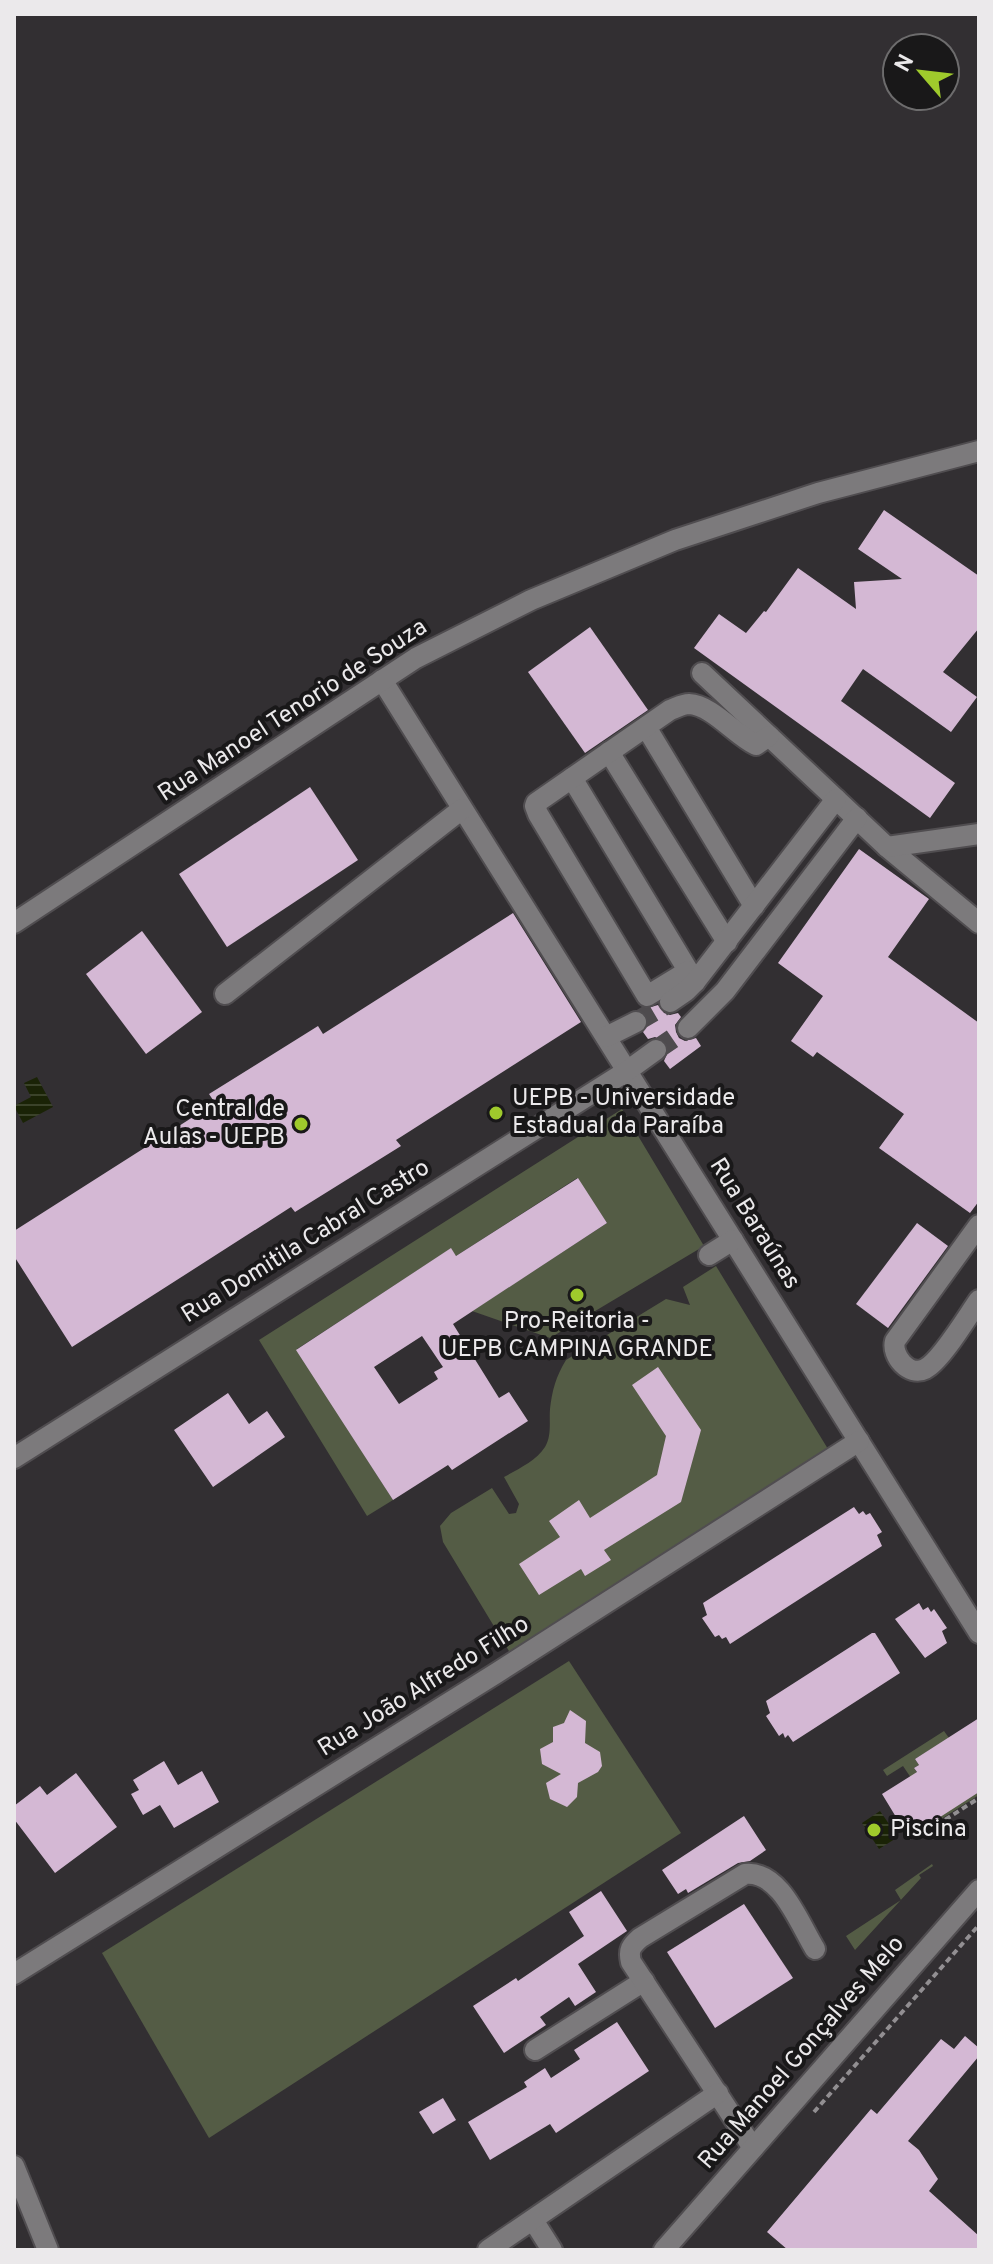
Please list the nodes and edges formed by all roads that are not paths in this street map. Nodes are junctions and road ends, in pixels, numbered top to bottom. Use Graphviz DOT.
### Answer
graph roads {
  1 [pos="979,451"];
  2 [pos="702,673"];
  3 [pos="382,680"];
  4 [pos="646,727"];
  5 [pos="769,736"];
  6 [pos="609,752"];
  7 [pos="572,778"];
  8 [pos="836,799"];
  9 [pos="462,809"];
  10 [pos="857,818"];
  11 [pos="979,834"];
  12 [pos="887,847"];
  13 [pos="754,906"];
  14 [pos="14,923"];
  15 [pos="979,923"];
  16 [pos="727,942"];
  17 [pos="692,976"];
  18 [pos="225,994"];
  19 [pos="636,1022"];
  20 [pos="606,1037"];
  21 [pos="656,1050"];
  22 [pos="627,1071"];
  23 [pos="979,1225"];
  24 [pos="733,1240"];
  25 [pos="709,1255"];
  26 [pos="979,1300"];
  27 [pos="859,1441"];
  28 [pos="14,1458"];
  29 [pos="979,1633"];
  30 [pos="979,1890"];
  31 [pos="815,1949"];
  32 [pos="14,1974"];
  33 [pos="644,1981"];
  34 [pos="535,2050"];
  35 [pos="718,2093"];
  36 [pos="753,2148"];
  37 [pos="14,2166"];
  38 [pos="533,2220"];
  39 [pos="48,2250"];
  40 [pos="488,2250"];
  41 [pos="552,2250"];
  42 [pos="664,2250"];
  1 -- 3 [label="street, Rua Manoel Tenorio de Souza"];
  2 -- 5 [label="street"];
  3 -- 9 [label="street, Rua Baraúnas"];
  3 -- 14 [label="street, Rua Manoel Tenorio de Souza"];
  4 -- 5 [label="street"];
  4 -- 6 [label="street"];
  4 -- 13 [label="street"];
  5 -- 8 [label="street"];
  6 -- 7 [label="street"];
  6 -- 16 [label="street"];
  7 -- 17 [label="street"];
  7 -- 17 [label="street"];
  8 -- 10 [label="street"];
  8 -- 13 [label="street"];
  9 -- 18 [label="street"];
  9 -- 20 [label="street, Rua Baraúnas"];
  10 -- 12 [label="street"];
  10 -- 17 [label="street"];
  11 -- 12 [label="street"];
  12 -- 15 [label="street"];
  13 -- 16 [label="street"];
  16 -- 17 [label="street"];
  19 -- 20 [label="street"];
  20 -- 22 [label="street, Rua Baraúnas"];
  21 -- 22 [label="street, Rua Domitila Cabral Castro"];
  22 -- 24 [label="street, Rua Baraúnas"];
  22 -- 28 [label="street, Rua Domitila Cabral Castro"];
  23 -- 26 [label="street"];
  24 -- 25 [label="street"];
  24 -- 27 [label="street, Rua Baraúnas"];
  27 -- 29 [label="street, Rua Baraúnas"];
  27 -- 32 [label="street, Rua João Alfredo Filho"];
  30 -- 36 [label="street, Rua Manoel Gonçalves Melo"];
  31 -- 33 [label="street"];
  33 -- 34 [label="street"];
  33 -- 35 [label="street"];
  35 -- 36 [label="street"];
  35 -- 38 [label="street"];
  36 -- 42 [label="street, Rua Manoel Gonçalves Melo"];
  37 -- 39 [label="street"];
  38 -- 40 [label="street"];
  38 -- 41 [label="street"];
}
